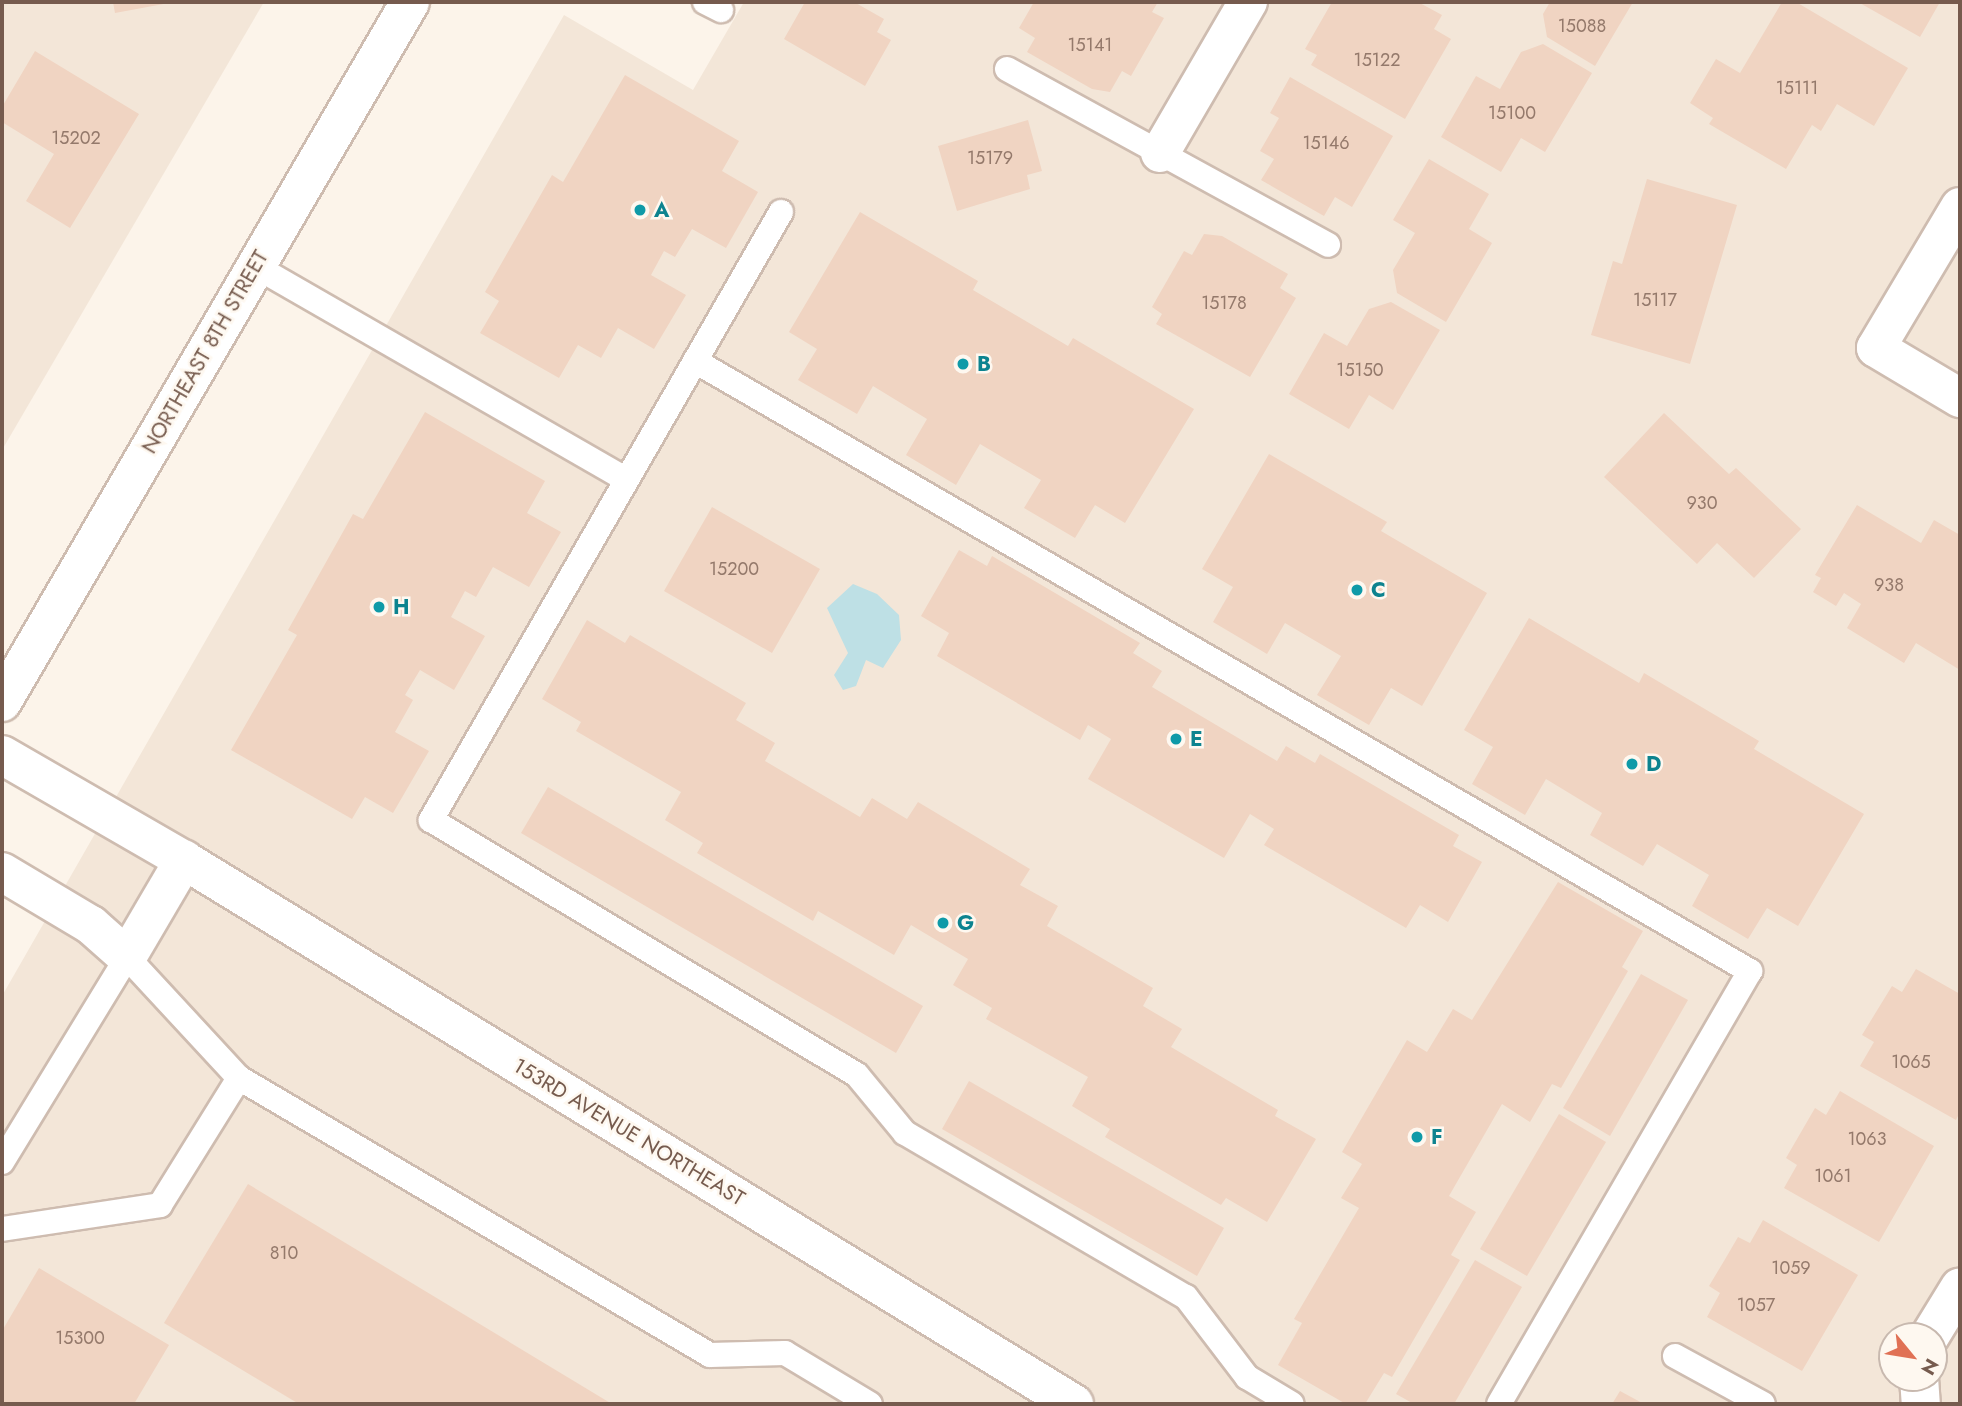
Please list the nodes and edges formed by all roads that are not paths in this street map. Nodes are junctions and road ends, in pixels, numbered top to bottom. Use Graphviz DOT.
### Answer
graph roads {
  1 [pos="410,2"];
  2 [pos="1248,2"];
  3 [pos="1007,69"];
  4 [pos="1160,153"];
  5 [pos="1960,207"];
  6 [pos="781,212"];
  7 [pos="1328,245"];
  8 [pos="255,266"];
  9 [pos="695,361"];
  10 [pos="1960,398"];
  11 [pos="626,479"];
  12 [pos="2,702"];
  13 [pos="2,755"];
  14 [pos="184,860"];
  15 [pos="2,872"];
  16 [pos="127,957"];
  17 [pos="239,1078"];
  18 [pos="2,1162"];
  19 [pos="2,1229"];
  20 [pos="1960,1287"];
  21 [pos="1939,1322"];
  22 [pos="1675,1356"];
  23 [pos="870,1404"];
  24 [pos="1074,1404"];
  25 [pos="1292,1404"];
  26 [pos="1499,1404"];
  27 [pos="1763,1404"];
  1 -- 8 [label="street, NORTHEAST 8TH STREET"];
  2 -- 4 [label="street"];
  3 -- 4 [label="lane"];
  4 -- 7 [label="lane"];
  5 -- 10 [label="street"];
  6 -- 9 [label="lane"];
  8 -- 11 [label="lane"];
  8 -- 12 [label="street, NORTHEAST 8TH STREET"];
  9 -- 11 [label="lane"];
  9 -- 26 [label="lane"];
  11 -- 25 [label="lane"];
  13 -- 14 [label="street, 153RD AVENUE NORTHEAST"];
  14 -- 16 [label="street"];
  14 -- 24 [label="street, 153RD AVENUE NORTHEAST"];
  15 -- 16 [label="street"];
  16 -- 17 [label="lane"];
  16 -- 18 [label="lane"];
  17 -- 19 [label="lane"];
  17 -- 23 [label="lane"];
  20 -- 21 [label="street"];
  22 -- 27 [label="lane"];
}
